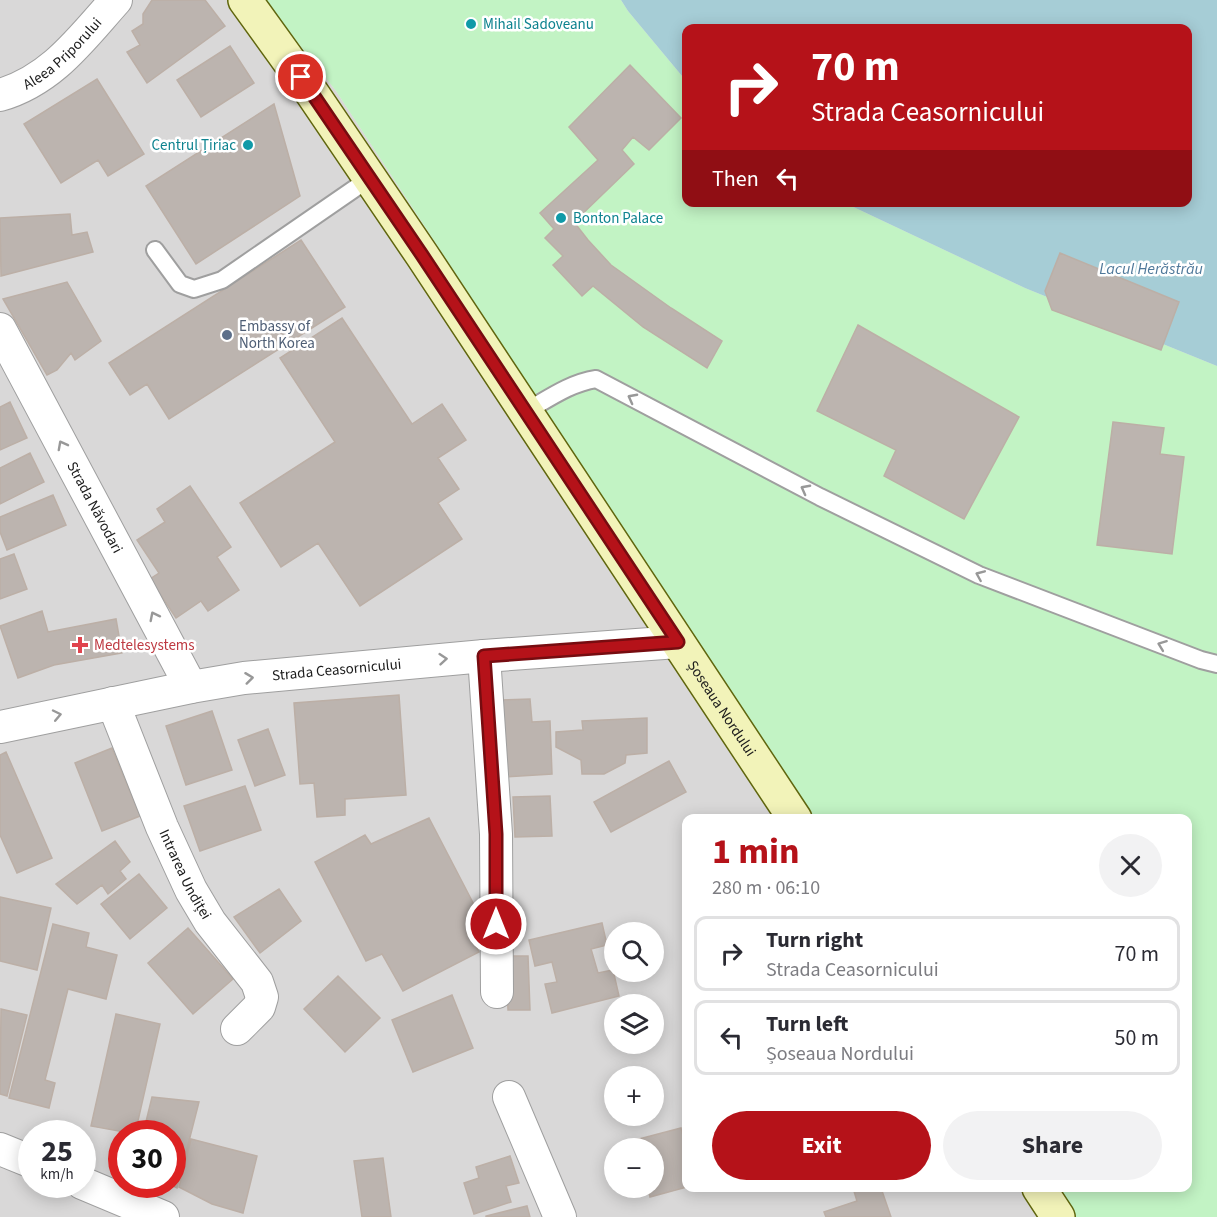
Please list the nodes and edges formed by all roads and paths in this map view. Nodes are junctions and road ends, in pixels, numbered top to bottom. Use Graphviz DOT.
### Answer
graph roads {
  1 [pos="116,0"];
  2 [pos="245,0"];
  3 [pos="0,95"];
  4 [pos="370,178"];
  5 [pos="154,250"];
  6 [pos="0,329"];
  7 [pos="12,379"];
  8 [pos="525,412"];
  9 [pos="678,642"];
  10 [pos="484,656"];
  11 [pos="1217,664"];
  12 [pos="191,687"];
  13 [pos="113,703"];
  14 [pos="0,727"];
  15 [pos="792,814"];
  16 [pos="497,992"];
  17 [pos="237,1029"];
  18 [pos="508,1097"];
  19 [pos="0,1149"];
  20 [pos="18,1156"];
  21 [pos="96,1190"];
  22 [pos="1042,1192"];
  23 [pos="163,1217"];
  24 [pos="560,1217"];
  25 [pos="1058,1217"];
  1 -- 3 [label="street, Aleea Priporului"];
  2 -- 4 [label="main road, Șoseaua Nordului"];
  4 -- 5 [label="lane"];
  4 -- 8 [label="main road, Șoseaua Nordului"];
  6 -- 7 [label="street, Strada Năvodari"];
  12 -- 7 [label="street, Strada Năvodari, one-way"];
  8 -- 9 [label="main road, Șoseaua Nordului"];
  11 -- 8 [label="lane, one-way"];
  9 -- 10 [label="street, Strada Ceasornicului"];
  9 -- 15 [label="main road, Șoseaua Nordului"];
  12 -- 10 [label="street, Strada Ceasornicului, one-way"];
  10 -- 16 [label="street"];
  12 -- 13 [label="street, Strada Ceasornicului"];
  14 -- 13 [label="street, Strada Ceasornicului, one-way"];
  13 -- 17 [label="street, Intrarea Undiței"];
  18 -- 24 [label="street"];
  19 -- 20 [label="street"];
  21 -- 23 [label="street"];
  22 -- 25 [label="main road"];
}
